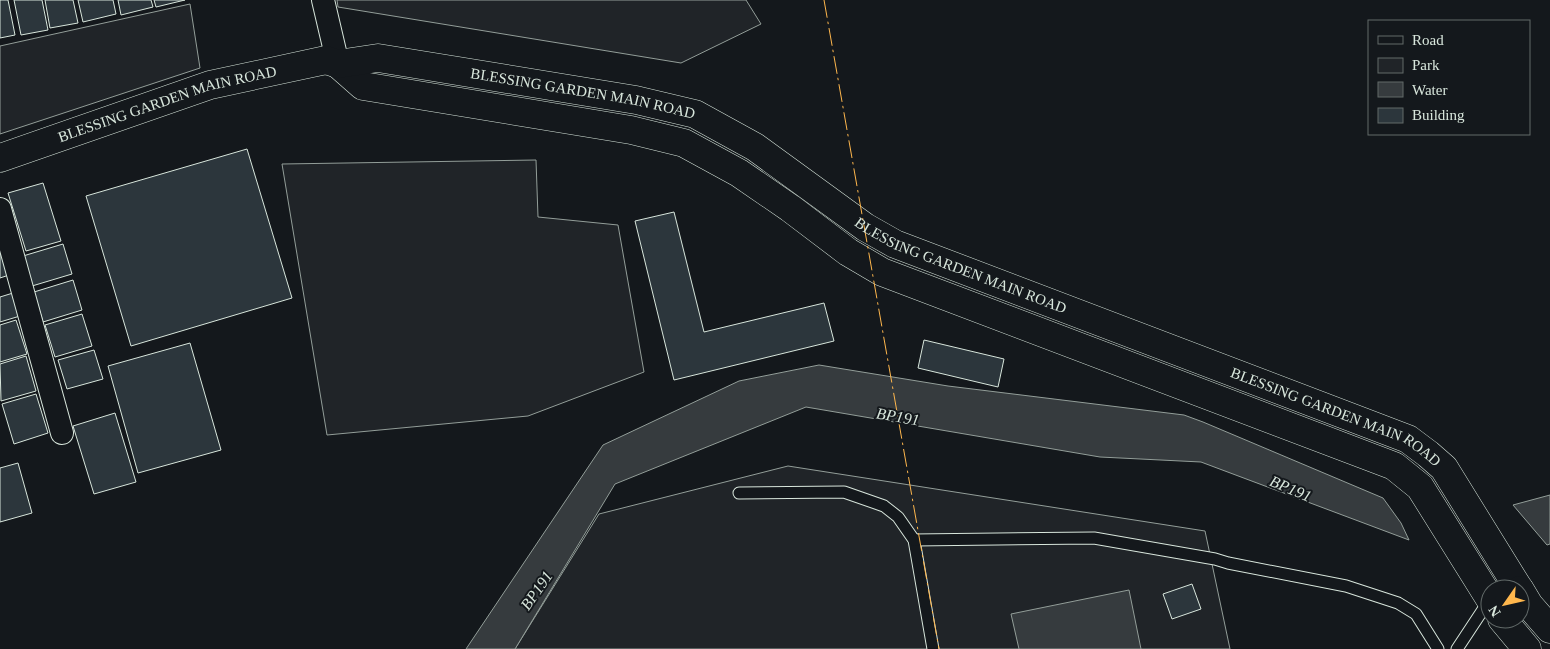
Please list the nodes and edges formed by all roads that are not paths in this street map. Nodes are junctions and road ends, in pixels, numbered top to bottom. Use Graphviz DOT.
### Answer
graph roads {
  1 [pos="323,0"];
  2 [pos="338,64"];
  3 [pos="0,158"];
  4 [pos="0,209"];
  5 [pos="62,433"];
  6 [pos="739,493"];
  7 [pos="914,540"];
  8 [pos="1513,579"];
  9 [pos="1480,583"];
  10 [pos="1530,605"];
  11 [pos="1480,614"];
  12 [pos="1510,629"];
  13 [pos="1550,629"];
  14 [pos="933,649"];
  15 [pos="1438,649"];
  16 [pos="1457,649"];
  17 [pos="1527,649"];
  1 -- 2 [label="street"];
  2 -- 3 [label="main road, BLESSING GARDEN MAIN ROAD"];
  2 -- 8 [label="main road, BLESSING GARDEN MAIN ROAD"];
  2 -- 9 [label="main road, BLESSING GARDEN MAIN ROAD"];
  4 -- 5 [label="street"];
  6 -- 7 [label="lane"];
  7 -- 14 [label="lane"];
  7 -- 15 [label="lane"];
  10 -- 13 [label="main road, BLESSING GARDEN MAIN ROAD"];
  11 -- 16 [label="lane"];
  12 -- 17 [label="main road"];
}
